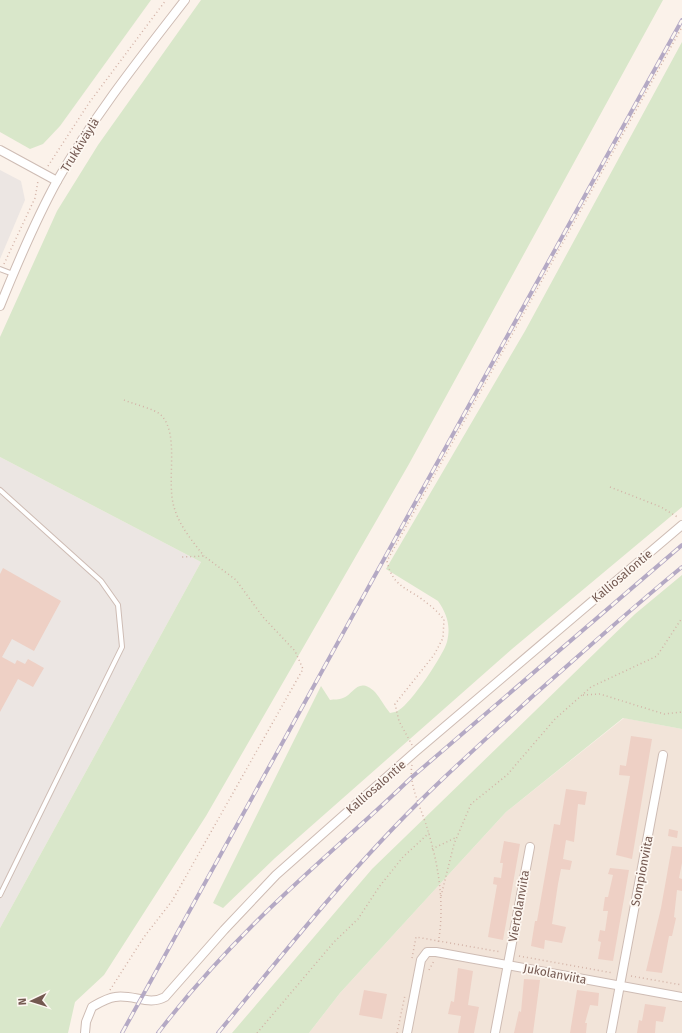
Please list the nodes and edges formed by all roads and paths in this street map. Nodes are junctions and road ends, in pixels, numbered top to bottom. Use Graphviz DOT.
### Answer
graph roads {
  1 [pos="166,0"];
  2 [pos="185,0"];
  3 [pos="682,27"];
  4 [pos="0,150"];
  5 [pos="43,173"];
  6 [pos="57,182"];
  7 [pos="1,269"];
  8 [pos="13,274"];
  9 [pos="0,306"];
  10 [pos="124,400"];
  11 [pos="610,487"];
  12 [pos="0,490"];
  13 [pos="682,520"];
  14 [pos="682,525"];
  15 [pos="204,556"];
  16 [pos="182,557"];
  17 [pos="682,618"];
  18 [pos="583,695"];
  19 [pos="682,712"];
  20 [pos="416,752"];
  21 [pos="663,755"];
  22 [pos="429,833"];
  23 [pos="457,837"];
  24 [pos="530,847"];
  25 [pos="432,849"];
  26 [pos="0,895"];
  27 [pos="440,899"];
  28 [pos="511,954"];
  29 [pos="509,965"];
  30 [pos="622,975"];
  31 [pos="682,985"];
  32 [pos="619,986"];
  33 [pos="682,997"];
  34 [pos="103,1002"];
  35 [pos="85,1033"];
  36 [pos="257,1033"];
  37 [pos="406,1033"];
  38 [pos="495,1033"];
  39 [pos="611,1033"];
  1 -- 5 [label="path"];
  2 -- 6 [label="street, Trukkiväylä"];
  3 -- 20 [label="path"];
  4 -- 5 [label="street"];
  5 -- 6 [label="street"];
  5 -- 7 [label="path"];
  6 -- 8 [label="street, Trukkiväylä"];
  7 -- 8 [label="lane"];
  8 -- 9 [label="street, Trukkiväylä"];
  10 -- 15 [label="path"];
  11 -- 13 [label="path"];
  12 -- 26 [label="lane"];
  14 -- 20 [label="street, Kalliosalontie"];
  15 -- 16 [label="path"];
  15 -- 34 [label="path"];
  17 -- 18 [label="path"];
  18 -- 19 [label="path"];
  18 -- 23 [label="path"];
  20 -- 22 [label="path"];
  20 -- 34 [label="street, Kalliosalontie"];
  21 -- 30 [label="street, Sompionviita"];
  22 -- 25 [label="path"];
  22 -- 36 [label="path"];
  23 -- 25 [label="path"];
  23 -- 27 [label="path"];
  24 -- 28 [label="street, Viertolanviita"];
  25 -- 27 [label="path"];
  27 -- 28 [label="path"];
  28 -- 29 [label="street, Viertolanviita"];
  28 -- 30 [label="path"];
  29 -- 32 [label="street, Jukolanviita"];
  29 -- 37 [label="street, Jukolanviita"];
  29 -- 38 [label="street, Viertolanviita"];
  30 -- 31 [label="path"];
  30 -- 32 [label="street, Sompionviita"];
  32 -- 33 [label="street, Jukolanviita"];
  32 -- 39 [label="street, Sompionviita"];
  34 -- 35 [label="street, Kalliosalontie"];
}
